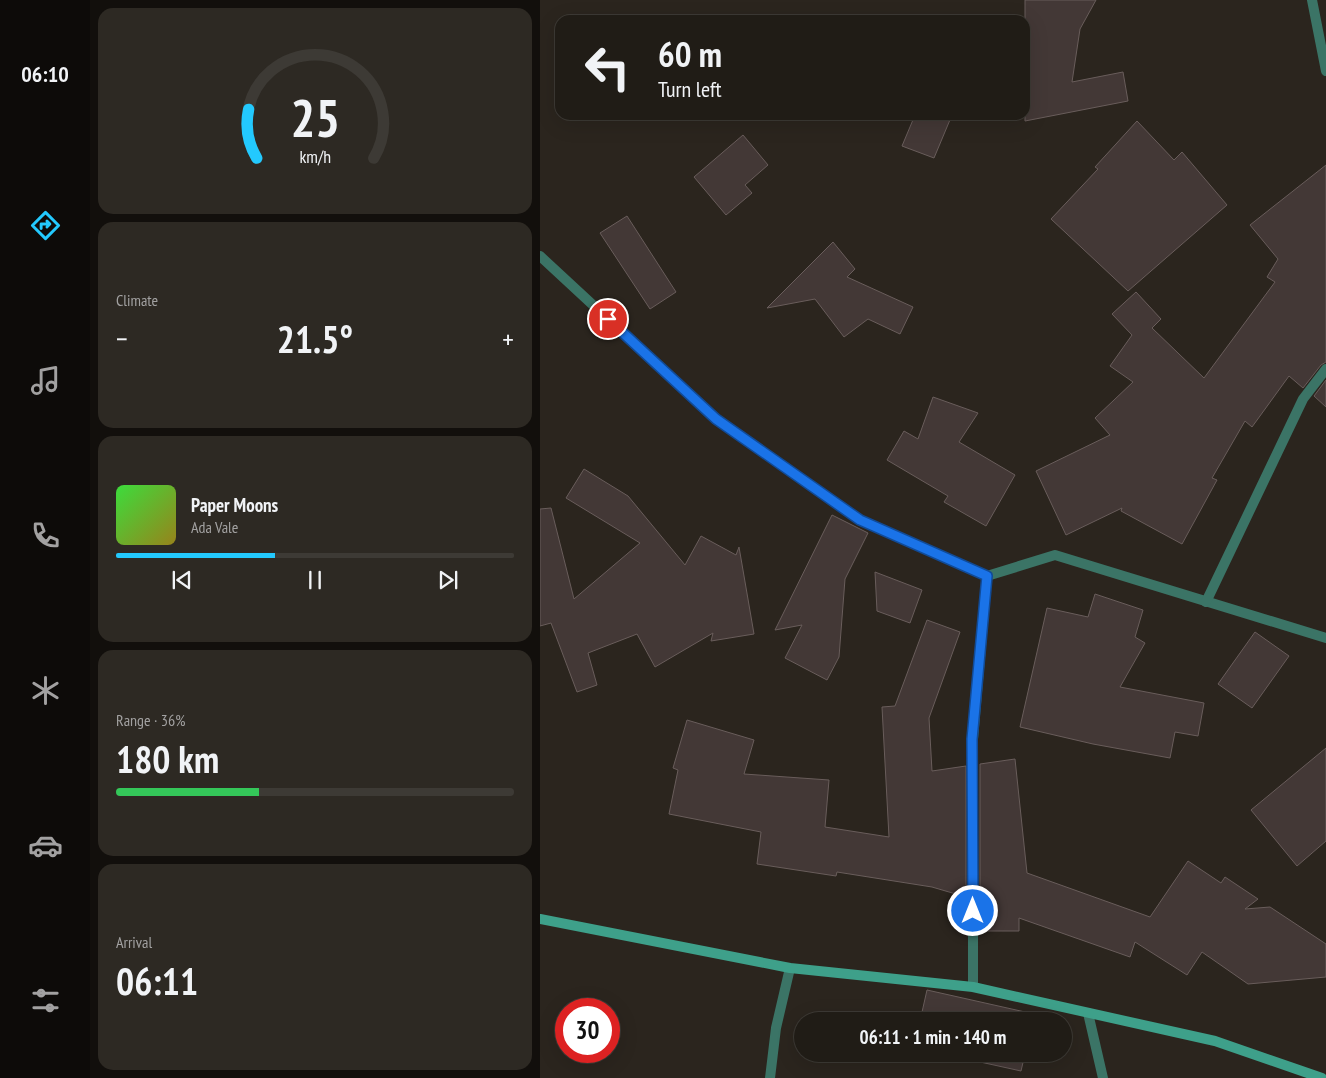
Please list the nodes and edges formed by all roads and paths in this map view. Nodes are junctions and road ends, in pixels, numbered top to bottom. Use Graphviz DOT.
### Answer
graph roads {
  1 [pos="1312,0"];
  2 [pos="1326,71"];
  3 [pos="540,256"];
  4 [pos="1326,369"];
  5 [pos="987,576"];
  6 [pos="1206,602"];
  7 [pos="1326,638"];
  8 [pos="540,919"];
  9 [pos="790,968"];
  10 [pos="973,987"];
  11 [pos="1088,1013"];
  12 [pos="770,1078"];
  13 [pos="1104,1078"];
  14 [pos="1322,1078"];
  1 -- 2 [label="street"];
  3 -- 5 [label="street"];
  4 -- 6 [label="street"];
  5 -- 6 [label="street"];
  5 -- 10 [label="street"];
  6 -- 7 [label="street"];
  8 -- 9 [label="main road"];
  9 -- 10 [label="main road"];
  9 -- 12 [label="street"];
  10 -- 11 [label="main road"];
  11 -- 13 [label="street"];
  11 -- 14 [label="main road"];
}
